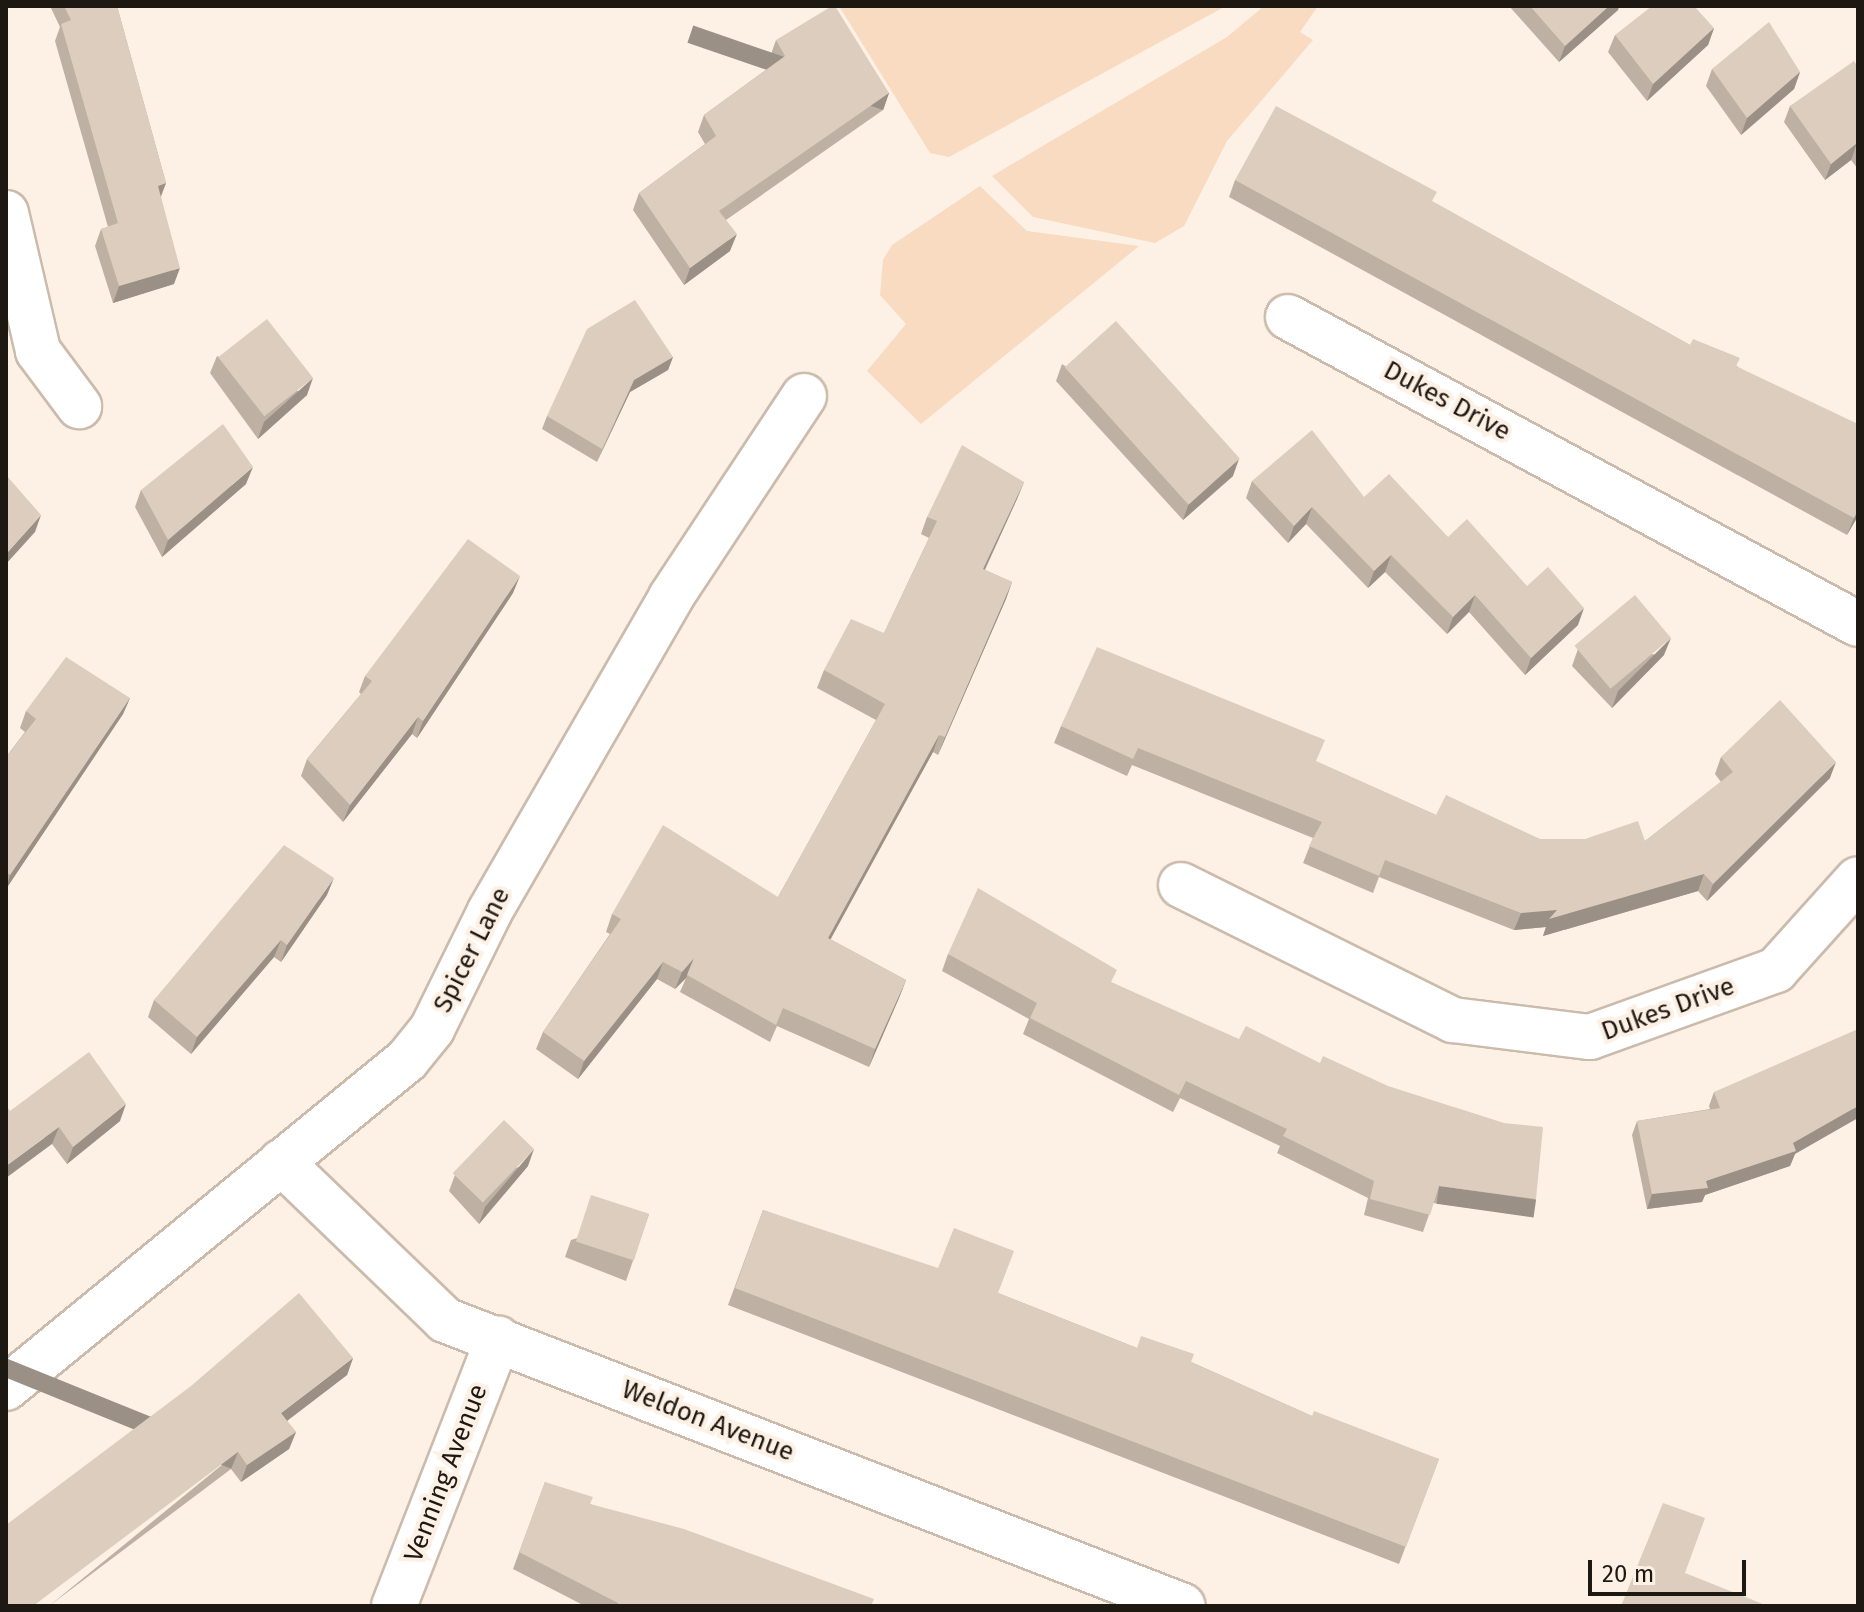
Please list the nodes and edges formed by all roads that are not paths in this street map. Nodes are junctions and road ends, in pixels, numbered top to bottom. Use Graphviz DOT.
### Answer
graph roads {
  1 [pos="6,213"];
  2 [pos="1288,317"];
  3 [pos="804,396"];
  4 [pos="79,406"];
  5 [pos="1858,624"];
  6 [pos="1858,879"];
  7 [pos="1181,885"];
  8 [pos="281,1162"];
  9 [pos="498,1339"];
  10 [pos="6,1388"];
  11 [pos="394,1606"];
  12 [pos="1183,1606"];
  1 -- 4 [label="street"];
  2 -- 5 [label="street, Dukes Drive"];
  3 -- 8 [label="street, Spicer Lane"];
  6 -- 7 [label="street, Dukes Drive"];
  8 -- 9 [label="street, Weldon Avenue"];
  8 -- 10 [label="street, Spicer Lane"];
  9 -- 11 [label="street, Venning Avenue"];
  9 -- 12 [label="street, Weldon Avenue"];
}
